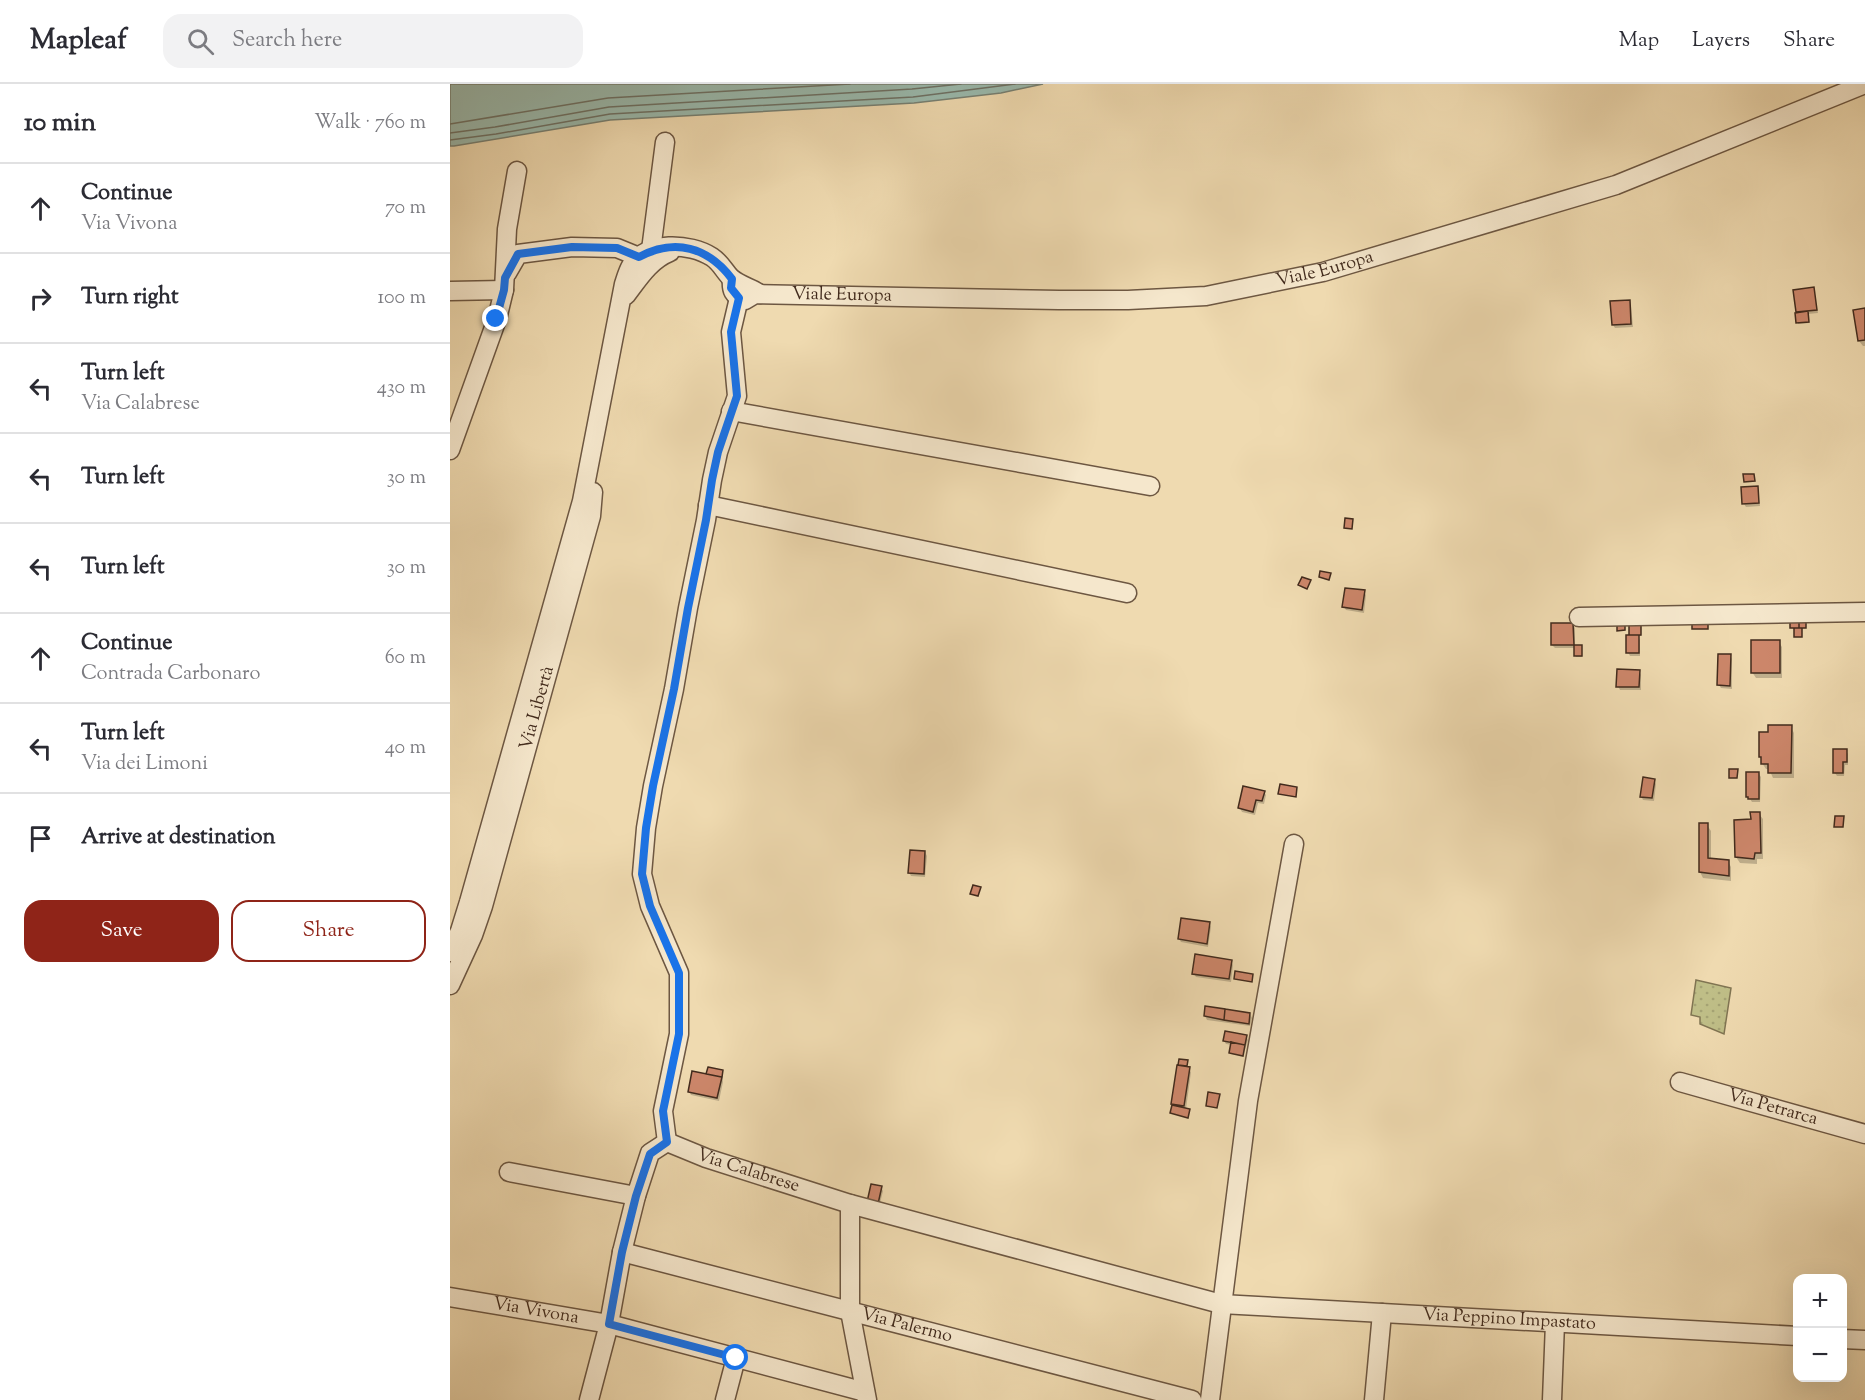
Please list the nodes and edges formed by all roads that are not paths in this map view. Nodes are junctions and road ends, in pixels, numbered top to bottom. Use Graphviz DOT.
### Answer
graph roads {
  1 [pos="1865,84"];
  2 [pos="665,142"];
  3 [pos="517,171"];
  4 [pos="683,248"];
  5 [pos="645,253"];
  6 [pos="504,284"];
  7 [pos="450,291"];
  8 [pos="751,296"];
  9 [pos="620,303"];
  10 [pos="731,411"];
  11 [pos="450,450"];
  12 [pos="1150,486"];
  13 [pos="708,504"];
  14 [pos="1127,593"];
  15 [pos="1865,612"];
  16 [pos="1580,617"];
  17 [pos="1294,844"];
  18 [pos="476,904"];
  19 [pos="450,952"];
  20 [pos="450,985"];
  21 [pos="1680,1082"];
  22 [pos="1865,1134"];
  23 [pos="667,1142"];
  24 [pos="509,1172"];
  25 [pos="636,1196"];
  26 [pos="850,1204"];
  27 [pos="622,1252"];
  28 [pos="450,1298"];
  29 [pos="1221,1304"];
  30 [pos="850,1311"];
  31 [pos="1382,1313"];
  32 [pos="1555,1323"];
  33 [pos="609,1324"];
  34 [pos="1793,1336"];
  35 [pos="1847,1339"];
  36 [pos="1865,1340"];
  37 [pos="736,1358"];
  38 [pos="866,1396"];
  39 [pos="589,1400"];
  40 [pos="725,1400"];
  41 [pos="1192,1400"];
  42 [pos="1210,1400"];
  43 [pos="1374,1400"];
  44 [pos="1552,1400"];
  1 -- 8 [label="street, Viale Europa"];
  2 -- 5 [label="street, Via Libertà"];
  3 -- 6 [label="street"];
  4 -- 5 [label="street"];
  4 -- 8 [label="street"];
  4 -- 9 [label="street"];
  5 -- 6 [label="street"];
  5 -- 9 [label="street, Via Libertà"];
  6 -- 7 [label="street"];
  6 -- 11 [label="street"];
  8 -- 10 [label="street"];
  9 -- 18 [label="street, Via Libertà"];
  10 -- 12 [label="street"];
  10 -- 13 [label="street"];
  13 -- 14 [label="street"];
  13 -- 23 [label="street"];
  15 -- 16 [label="street"];
  17 -- 29 [label="street"];
  18 -- 19 [label="street, Via Libertà"];
  18 -- 20 [label="street, Via Libertà"];
  21 -- 22 [label="street, Via Petrarca"];
  23 -- 25 [label="street"];
  23 -- 26 [label="street, Via Calabrese"];
  24 -- 25 [label="street"];
  25 -- 27 [label="street"];
  26 -- 29 [label="street, Via Calabrese"];
  26 -- 30 [label="street"];
  27 -- 30 [label="street, Via Palermo"];
  27 -- 33 [label="street"];
  28 -- 33 [label="street, Via Vivona"];
  29 -- 31 [label="street, Via Peppino Impastato"];
  29 -- 42 [label="street"];
  30 -- 38 [label="street"];
  30 -- 41 [label="street, Via Palermo"];
  31 -- 32 [label="street, Via Peppino Impastato"];
  31 -- 43 [label="street"];
  32 -- 34 [label="street, Via Peppino Impastato"];
  32 -- 44 [label="street"];
  33 -- 37 [label="street, Via Vivona"];
  33 -- 39 [label="street"];
  35 -- 36 [label="street"];
  37 -- 38 [label="street, Via Vivona"];
  37 -- 40 [label="street"];
}
